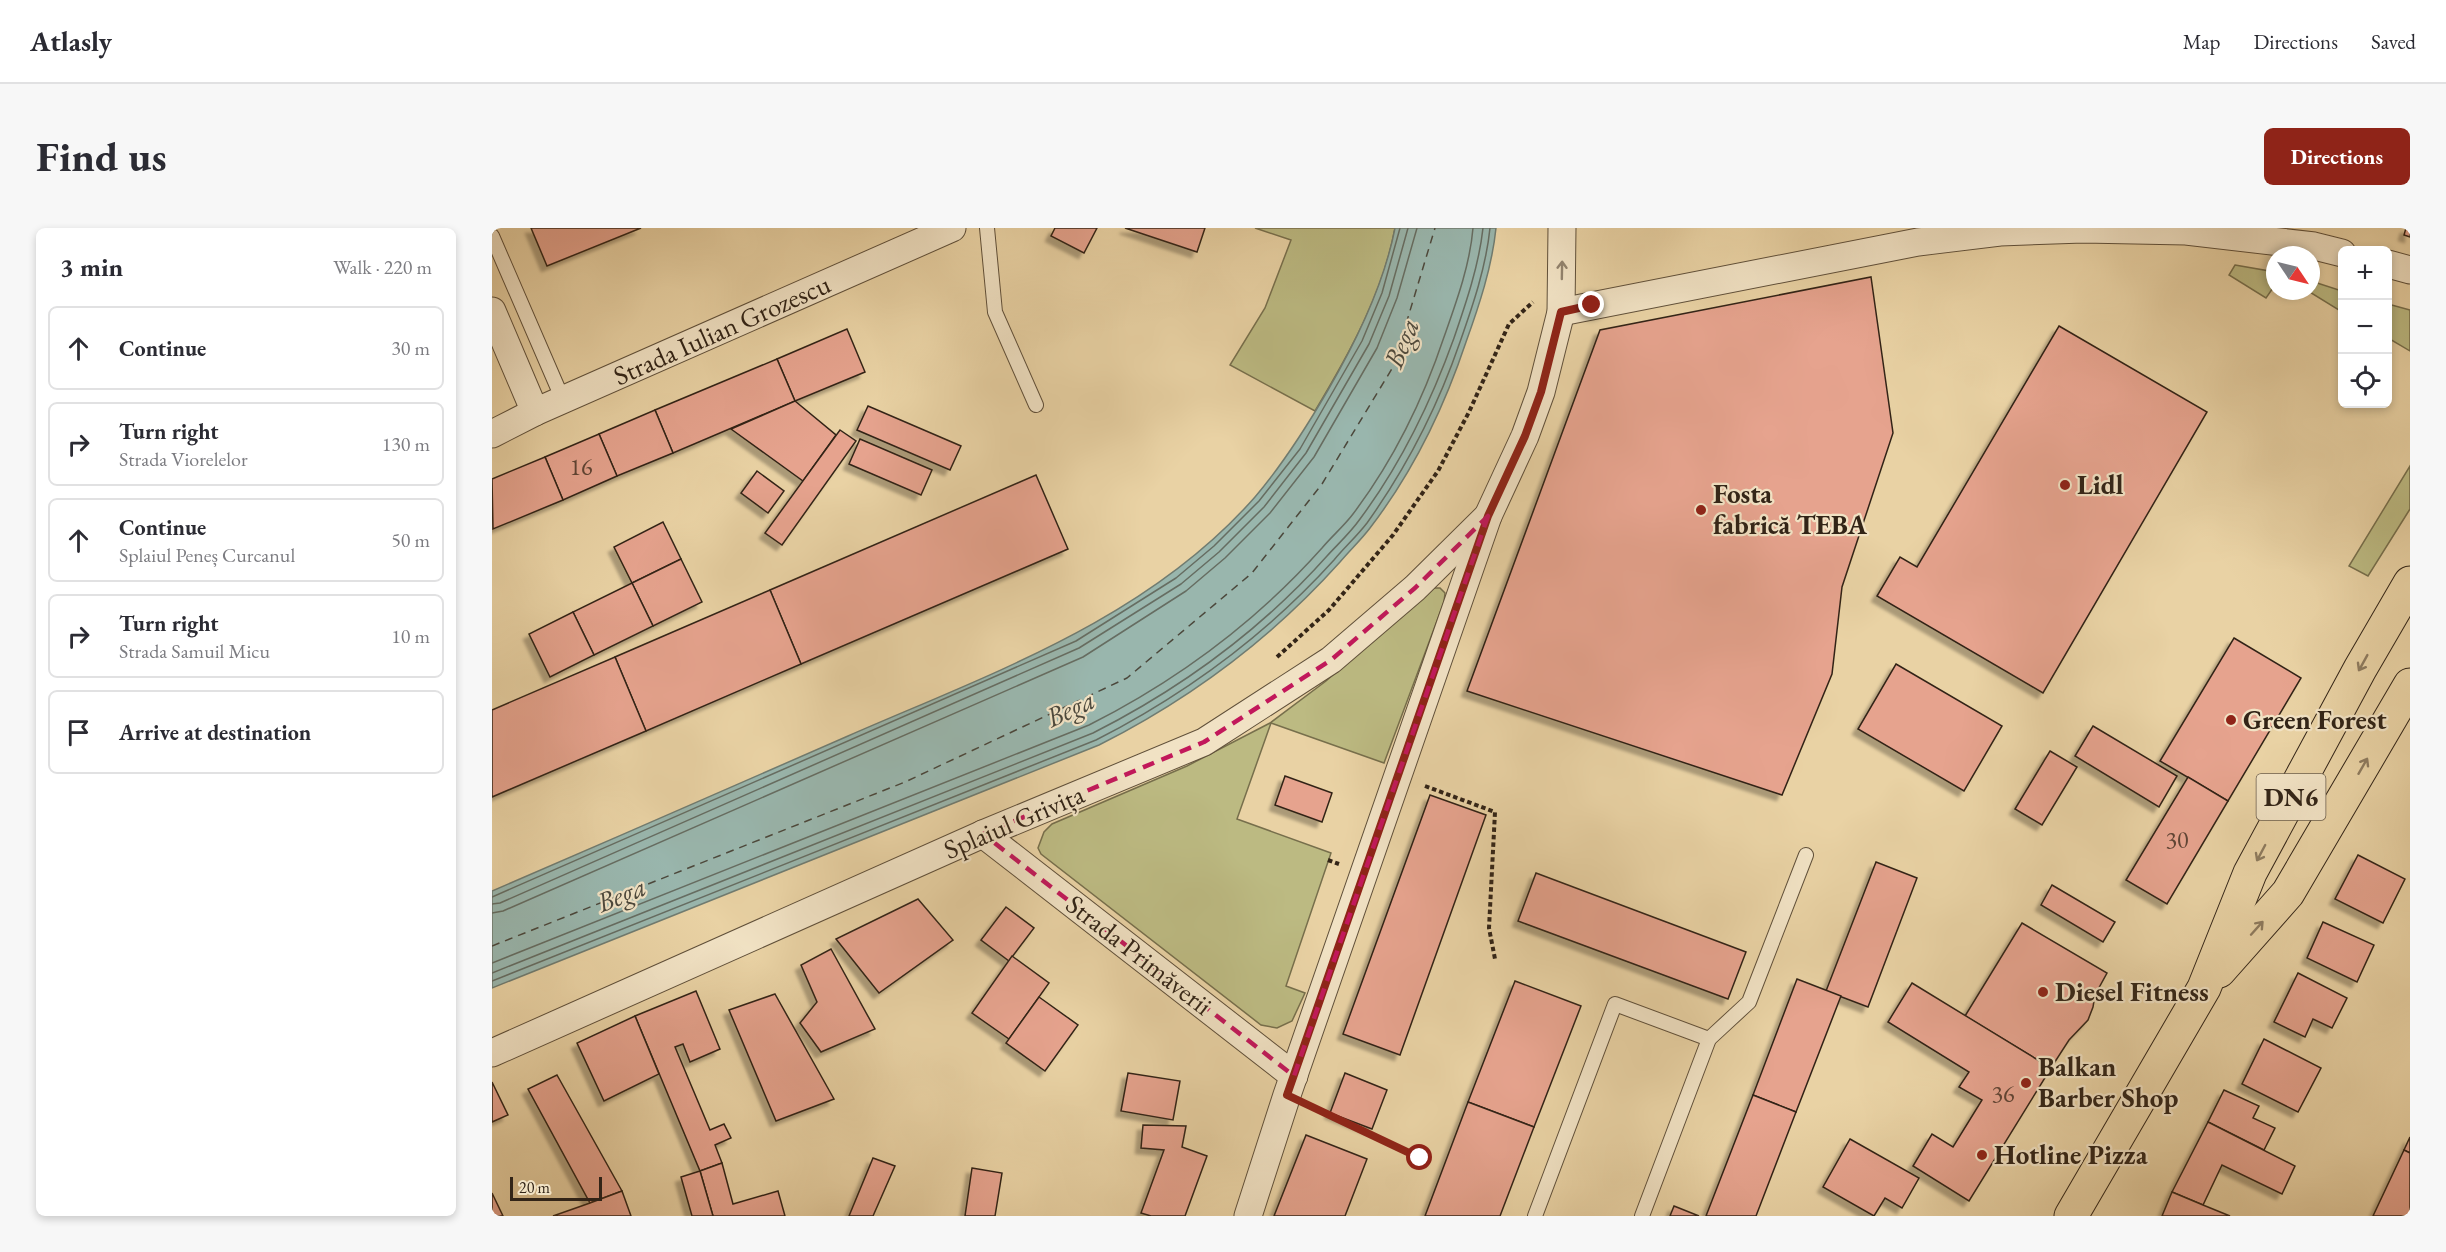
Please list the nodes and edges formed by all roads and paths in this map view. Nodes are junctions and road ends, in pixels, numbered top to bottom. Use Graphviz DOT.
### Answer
graph roads {
  1 [pos="952,228"];
  2 [pos="987,228"];
  3 [pos="1562,228"];
  4 [pos="492,236"];
  5 [pos="2338,252"];
  6 [pos="2392,265"];
  7 [pos="2410,270"];
  8 [pos="1546,306"];
  9 [pos="492,311"];
  10 [pos="563,400"];
  11 [pos="1036,405"];
  12 [pos="535,412"];
  13 [pos="492,434"];
  14 [pos="1488,516"];
  15 [pos="2410,583"];
  16 [pos="1276,658"];
  17 [pos="2410,685"];
  18 [pos="1425,786"];
  19 [pos="983,834"];
  20 [pos="1806,855"];
  21 [pos="1495,959"];
  22 [pos="2204,988"];
  23 [pos="1708,1039"];
  24 [pos="492,1053"];
  25 [pos="1290,1086"];
  26 [pos="1420,1158"];
  27 [pos="1248,1216"];
  28 [pos="1535,1216"];
  29 [pos="1642,1216"];
  30 [pos="2071,1216"];
  1 -- 10 [label="street, Strada Iulian Grozescu"];
  2 -- 11 [label="lane"];
  8 -- 3 [label="street, one-way"];
  4 -- 10 [label="lane"];
  5 -- 8 [label="street"];
  6 -- 7 [label="street"];
  8 -- 14 [label="street"];
  8 -- 16 [label="path"];
  9 -- 12 [label="street"];
  10 -- 12 [label="street, Strada Iulian Grozescu"];
  12 -- 13 [label="street, Strada Iulian Grozescu"];
  14 -- 19 [label="street, Splaiul Grivița"];
  14 -- 25 [label="street"];
  15 -- 22 [label="main road, DN6, one-way"];
  22 -- 17 [label="main road, DN6, one-way"];
  18 -- 21 [label="path"];
  19 -- 24 [label="street, Splaiul Grivița"];
  19 -- 25 [label="street, Strada Primăverii"];
  20 -- 23 [label="lane"];
  22 -- 30 [label="main road, DN6"];
  23 -- 28 [label="lane"];
  23 -- 29 [label="lane"];
  25 -- 26 [label="path"];
  25 -- 27 [label="street"];
}
